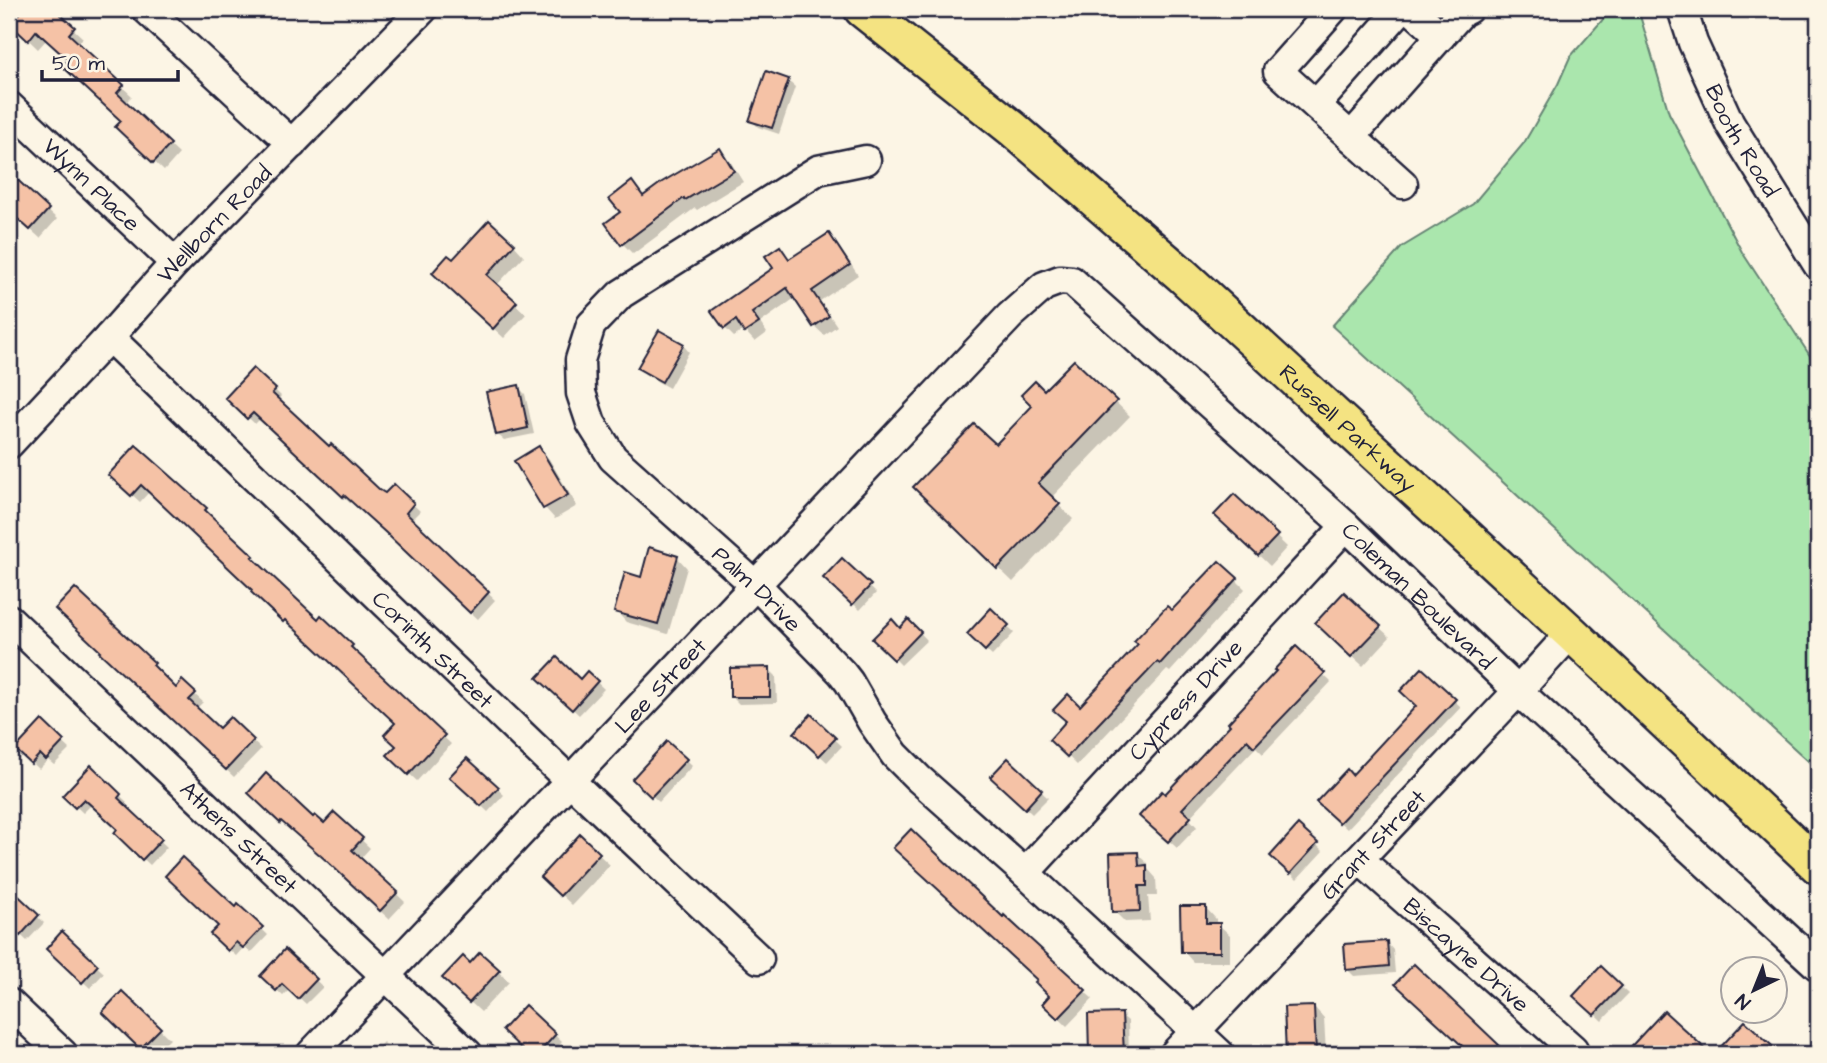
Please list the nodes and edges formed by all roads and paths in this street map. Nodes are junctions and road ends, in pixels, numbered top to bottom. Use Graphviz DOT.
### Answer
graph roads {
  1 [pos="145,9"];
  2 [pos="423,9"];
  3 [pos="862,9"];
  4 [pos="1333,9"];
  5 [pos="1401,9"];
  6 [pos="1411,9"];
  7 [pos="1468,9"];
  8 [pos="1682,9"];
  9 [pos="1441,36"];
  10 [pos="1316,105"];
  11 [pos="9,106"];
  12 [pos="1351,136"];
  13 [pos="292,144"];
  14 [pos="866,160"];
  15 [pos="1403,184"];
  16 [pos="175,263"];
  17 [pos="1818,265"];
  18 [pos="1010,316"];
  19 [pos="109,337"];
  20 [pos="9,444"];
  21 [pos="1346,526"];
  22 [pos="755,586"];
  23 [pos="9,619"];
  24 [pos="1571,632"];
  25 [pos="1518,691"];
  26 [pos="570,781"];
  27 [pos="1359,859"];
  28 [pos="1818,866"];
  29 [pos="1025,873"];
  30 [pos="759,959"];
  31 [pos="1818,966"];
  32 [pos="385,976"];
  33 [pos="9,1003"];
  34 [pos="1195,1032"];
  35 [pos="1573,1049"];
  36 [pos="63,1054"];
  37 [pos="310,1054"];
  38 [pos="468,1054"];
  39 [pos="1174,1054"];
  40 [pos="1220,1054"];
  1 -- 13 [label="street"];
  2 -- 13 [label="street, Wellborn Road"];
  3 -- 24 [label="main road, Russell Parkway"];
  4 -- 10 [label="street"];
  5 -- 10 [label="street"];
  6 -- 9 [label="street"];
  7 -- 9 [label="street"];
  8 -- 17 [label="street, Booth Road"];
  9 -- 12 [label="street"];
  10 -- 12 [label="street"];
  11 -- 16 [label="street, Wynn Place"];
  12 -- 15 [label="street"];
  13 -- 16 [label="street, Wellborn Road"];
  14 -- 22 [label="street, Palm Drive"];
  16 -- 19 [label="street, Wellborn Road"];
  18 -- 21 [label="street, Coleman Boulevard"];
  18 -- 22 [label="street, Lee Street"];
  19 -- 20 [label="street, Wellborn Road"];
  19 -- 26 [label="street, Corinth Street"];
  21 -- 25 [label="street, Coleman Boulevard"];
  21 -- 29 [label="street, Cypress Drive"];
  22 -- 26 [label="street, Lee Street"];
  22 -- 29 [label="street, Palm Drive"];
  23 -- 32 [label="street, Athens Street"];
  24 -- 25 [label="street, Grant Street"];
  24 -- 28 [label="main road, Russell Parkway"];
  25 -- 27 [label="street, Grant Street"];
  25 -- 31 [label="street, Coleman Boulevard"];
  26 -- 30 [label="street, Corinth Street"];
  26 -- 32 [label="street, Lee Street"];
  27 -- 34 [label="street, Grant Street"];
  27 -- 35 [label="street, Biscayne Drive"];
  29 -- 34 [label="street, Palm Drive"];
  32 -- 37 [label="street, Lee Street"];
  32 -- 38 [label="street, Athens Street"];
  33 -- 36 [label="street"];
  34 -- 39 [label="street, Grant Street"];
  34 -- 40 [label="street, Palm Drive"];
}
